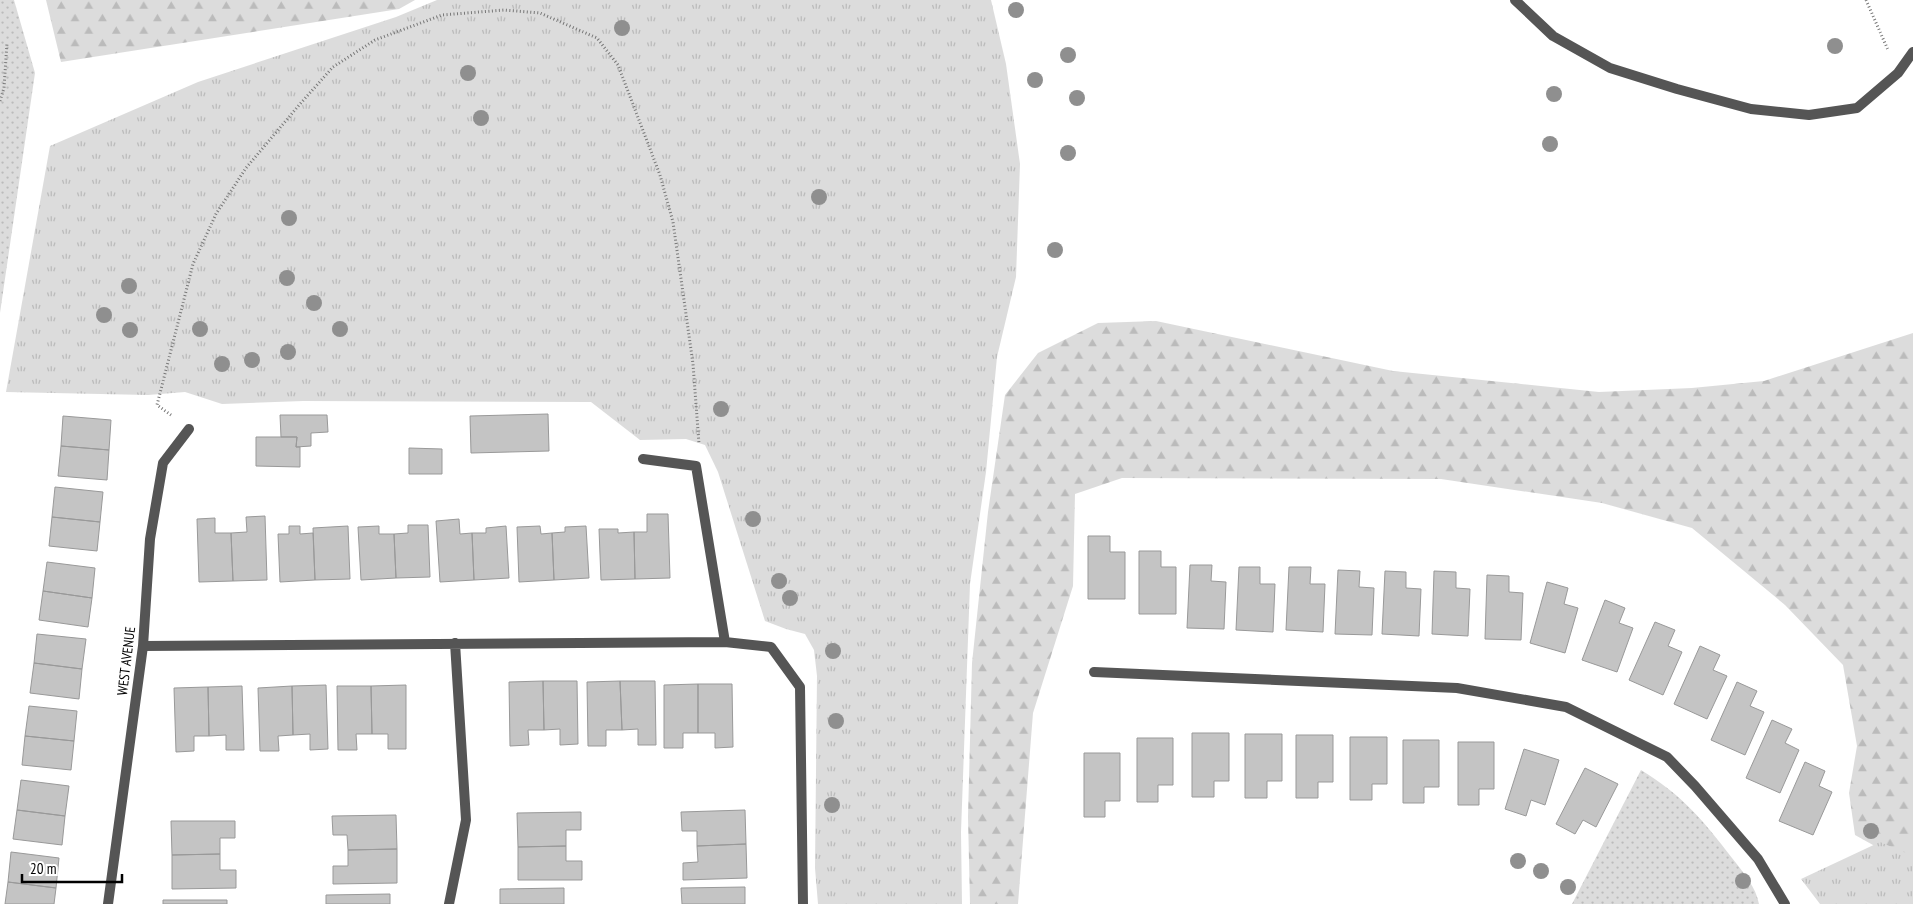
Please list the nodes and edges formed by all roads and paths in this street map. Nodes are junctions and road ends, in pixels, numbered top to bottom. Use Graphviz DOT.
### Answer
graph roads {
  1 [pos="1515,0"];
  2 [pos="1866,0"];
  3 [pos="6,44"];
  4 [pos="1913,52"];
  5 [pos="1898,72"];
  6 [pos="0,101"];
  7 [pos="189,429"];
  8 [pos="643,459"];
  9 [pos="696,466"];
  10 [pos="725,642"];
  11 [pos="455,643"];
  12 [pos="142,646"];
  13 [pos="1094,672"];
  14 [pos="108,904"];
  15 [pos="450,904"];
  16 [pos="803,904"];
  17 [pos="1785,904"];
  1 -- 5 [label="street"];
  2 -- 5 [label="path"];
  3 -- 6 [label="path"];
  4 -- 5 [label="street"];
  7 -- 9 [label="path"];
  7 -- 12 [label="street, WEST AVENUE"];
  8 -- 9 [label="street"];
  9 -- 10 [label="street"];
  10 -- 11 [label="street"];
  10 -- 16 [label="street"];
  11 -- 12 [label="street"];
  11 -- 15 [label="street"];
  12 -- 14 [label="street, WEST AVENUE"];
  13 -- 17 [label="street"];
}
